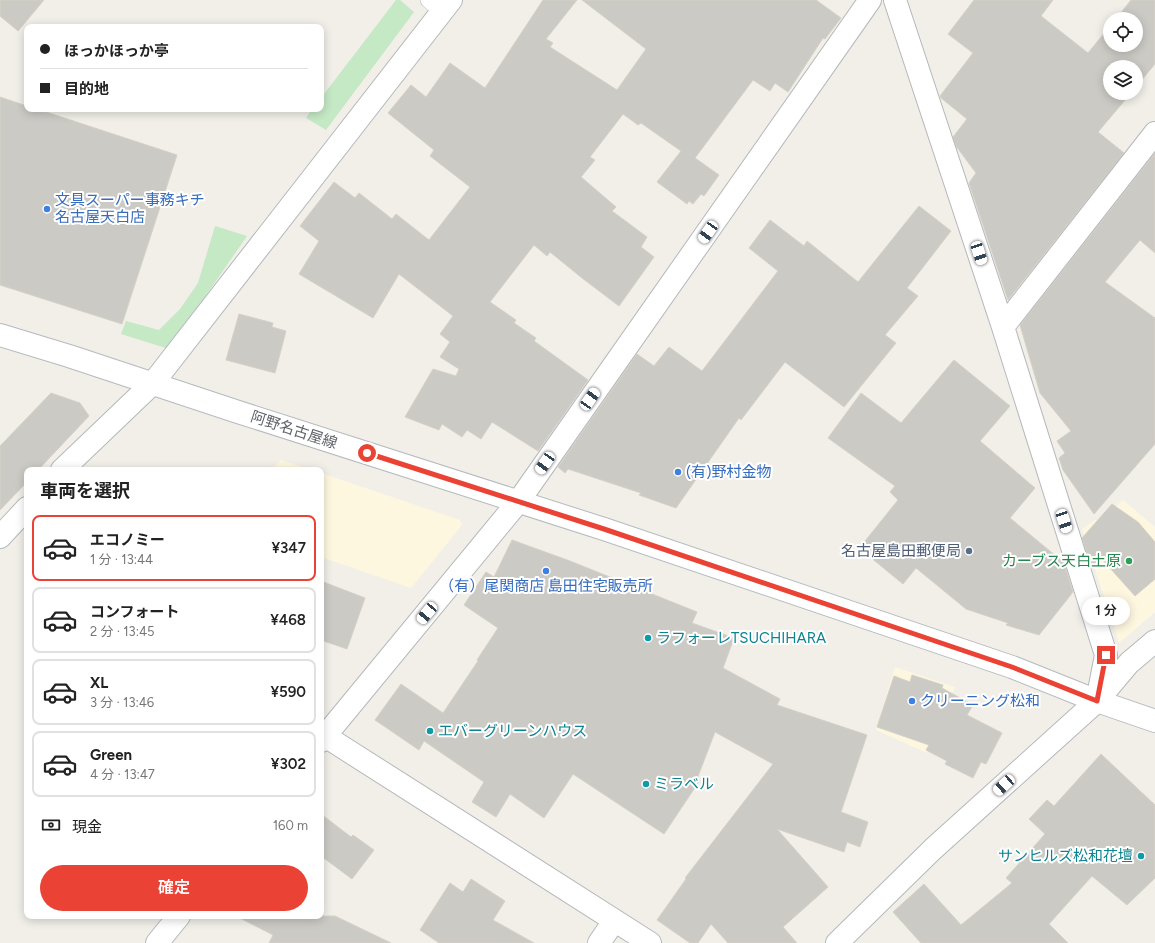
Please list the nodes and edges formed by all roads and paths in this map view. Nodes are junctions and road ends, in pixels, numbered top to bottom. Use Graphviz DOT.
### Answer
graph roads {
  1 [pos="870,0"];
  2 [pos="895,0"];
  3 [pos="440,4"];
  4 [pos="1155,133"];
  5 [pos="1003,327"];
  6 [pos="0,335"];
  7 [pos="153,383"];
  8 [pos="65,467"];
  9 [pos="518,502"];
  10 [pos="24,511"];
  11 [pos="0,537"];
  12 [pos="1155,641"];
  13 [pos="1097,701"];
  14 [pos="1155,721"];
  15 [pos="324,737"];
  16 [pos="324,739"];
  17 [pos="177,919"];
  18 [pos="614,921"];
  19 [pos="157,943"];
  20 [pos="599,943"];
  21 [pos="650,943"];
  22 [pos="837,943"];
  1 -- 9 [label="street"];
  2 -- 5 [label="street"];
  3 -- 7 [label="street"];
  4 -- 5 [label="street"];
  5 -- 13 [label="street"];
  6 -- 7 [label="street, 阿野名古屋線"];
  7 -- 8 [label="street"];
  7 -- 9 [label="street, 阿野名古屋線"];
  9 -- 13 [label="street, 阿野名古屋線"];
  9 -- 15 [label="street"];
  10 -- 11 [label="street"];
  12 -- 13 [label="street"];
  13 -- 14 [label="street, 阿野名古屋線"];
  13 -- 22 [label="street"];
  16 -- 18 [label="street"];
  17 -- 19 [label="street"];
  18 -- 20 [label="street"];
  18 -- 21 [label="street"];
}
